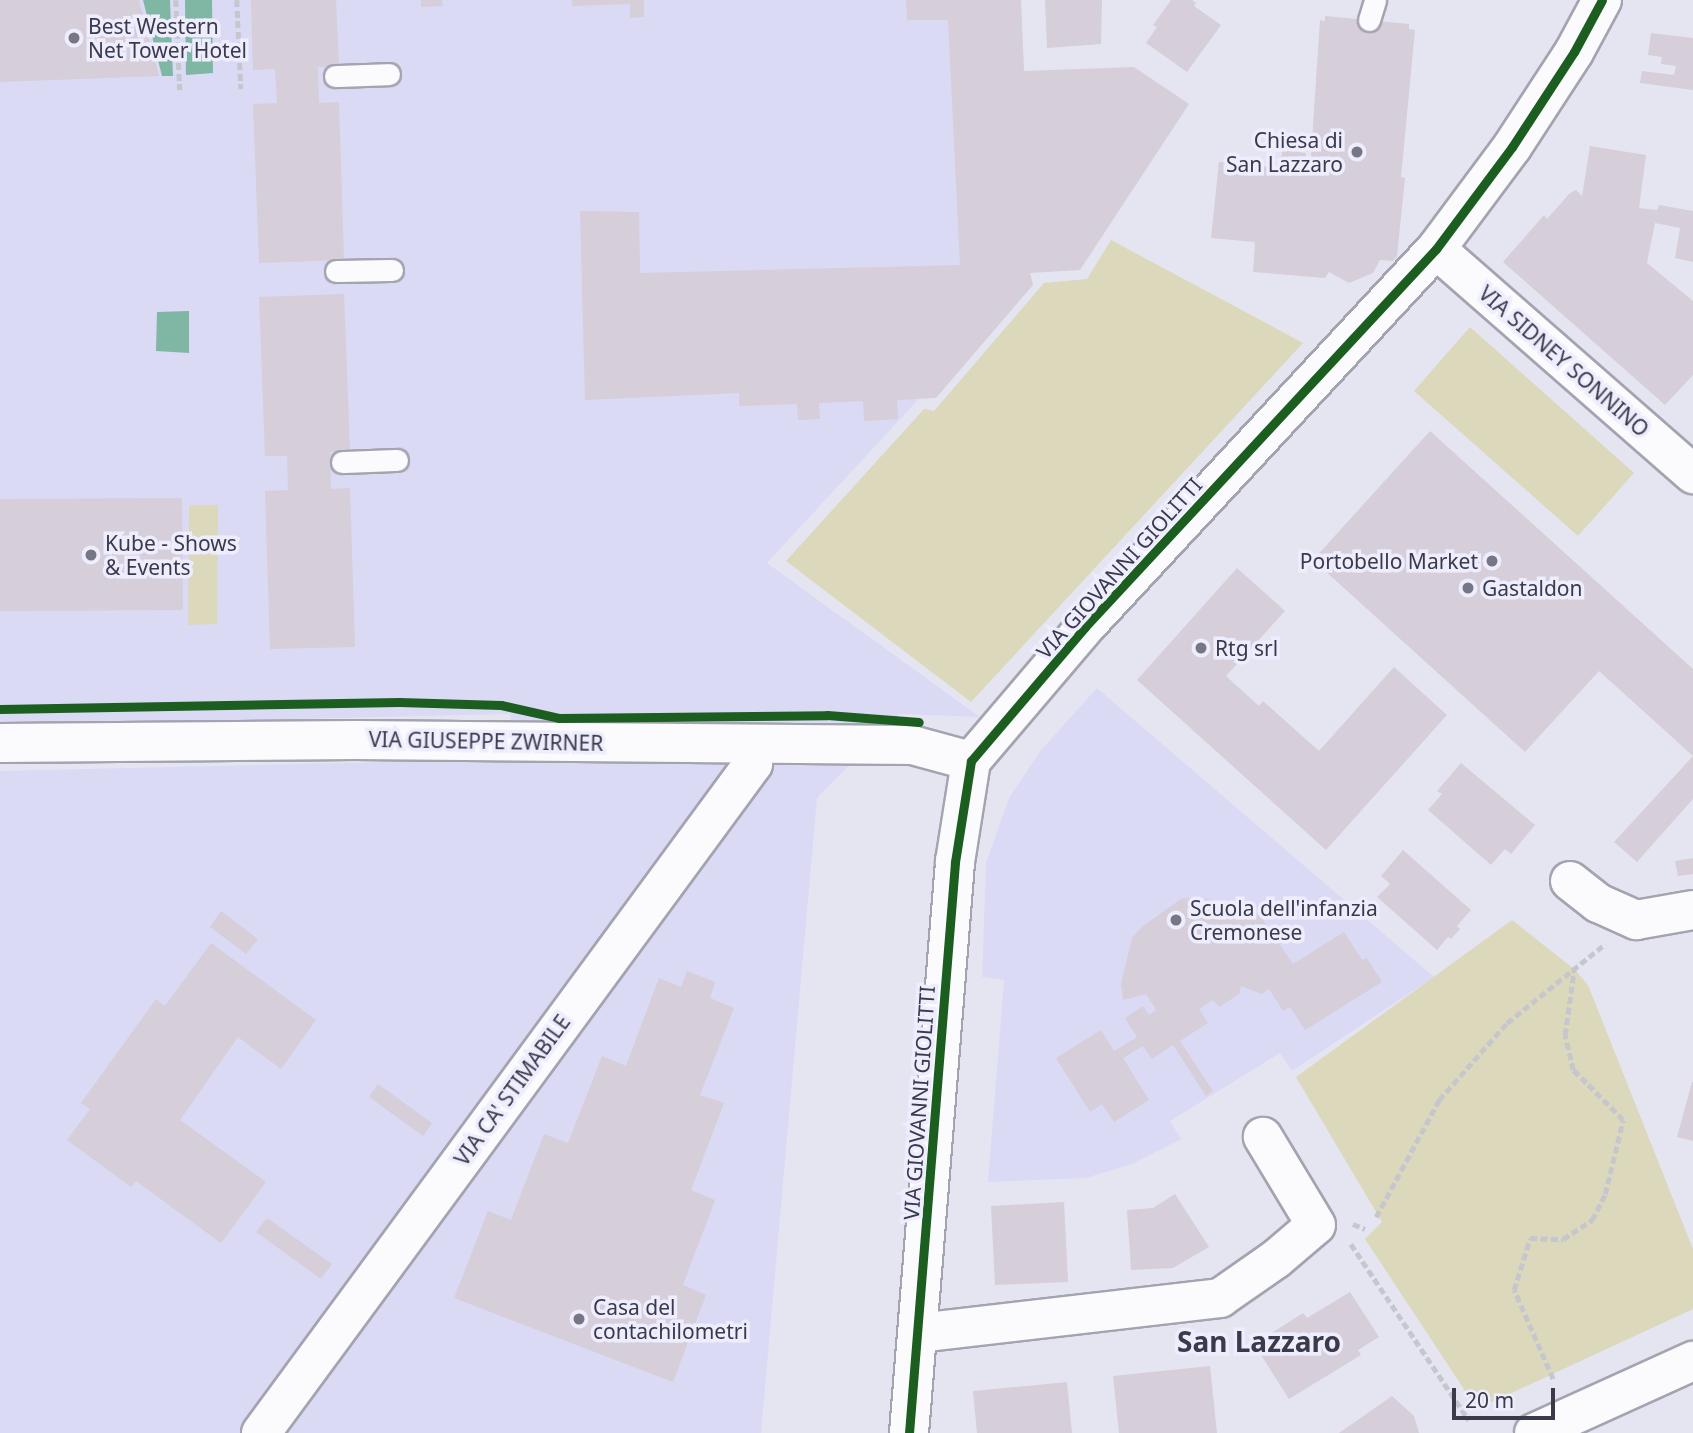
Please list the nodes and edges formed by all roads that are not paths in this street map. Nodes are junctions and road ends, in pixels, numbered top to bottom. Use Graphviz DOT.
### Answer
graph roads {
  1 [pos="1602,0"];
  2 [pos="389,74"];
  3 [pos="335,76"];
  4 [pos="1436,249"];
  5 [pos="392,270"];
  6 [pos="336,271"];
  7 [pos="397,460"];
  8 [pos="342,462"];
  9 [pos="1693,474"];
  10 [pos="0,743"];
  11 [pos="755,744"];
  12 [pos="971,761"];
  13 [pos="1570,881"];
  14 [pos="1693,910"];
  15 [pos="1263,1137"];
  16 [pos="919,1333"];
  17 [pos="1693,1361"];
  18 [pos="261,1433"];
  19 [pos="909,1433"];
  20 [pos="1534,1433"];
  1 -- 4 [label="street, VIA GIOVANNI GIOLITTI"];
  2 -- 3 [label="lane"];
  4 -- 9 [label="street, VIA SIDNEY SONNINO"];
  4 -- 12 [label="street, VIA GIOVANNI GIOLITTI"];
  5 -- 6 [label="lane"];
  7 -- 8 [label="lane"];
  10 -- 11 [label="street, VIA GIUSEPPE ZWIRNER"];
  11 -- 12 [label="street, VIA GIUSEPPE ZWIRNER"];
  11 -- 18 [label="street, VIA CA' STIMABILE"];
  12 -- 16 [label="street, VIA GIOVANNI GIOLITTI"];
  13 -- 14 [label="street"];
  15 -- 16 [label="street"];
  16 -- 19 [label="street, VIA GIOVANNI GIOLITTI"];
  17 -- 20 [label="street"];
}
